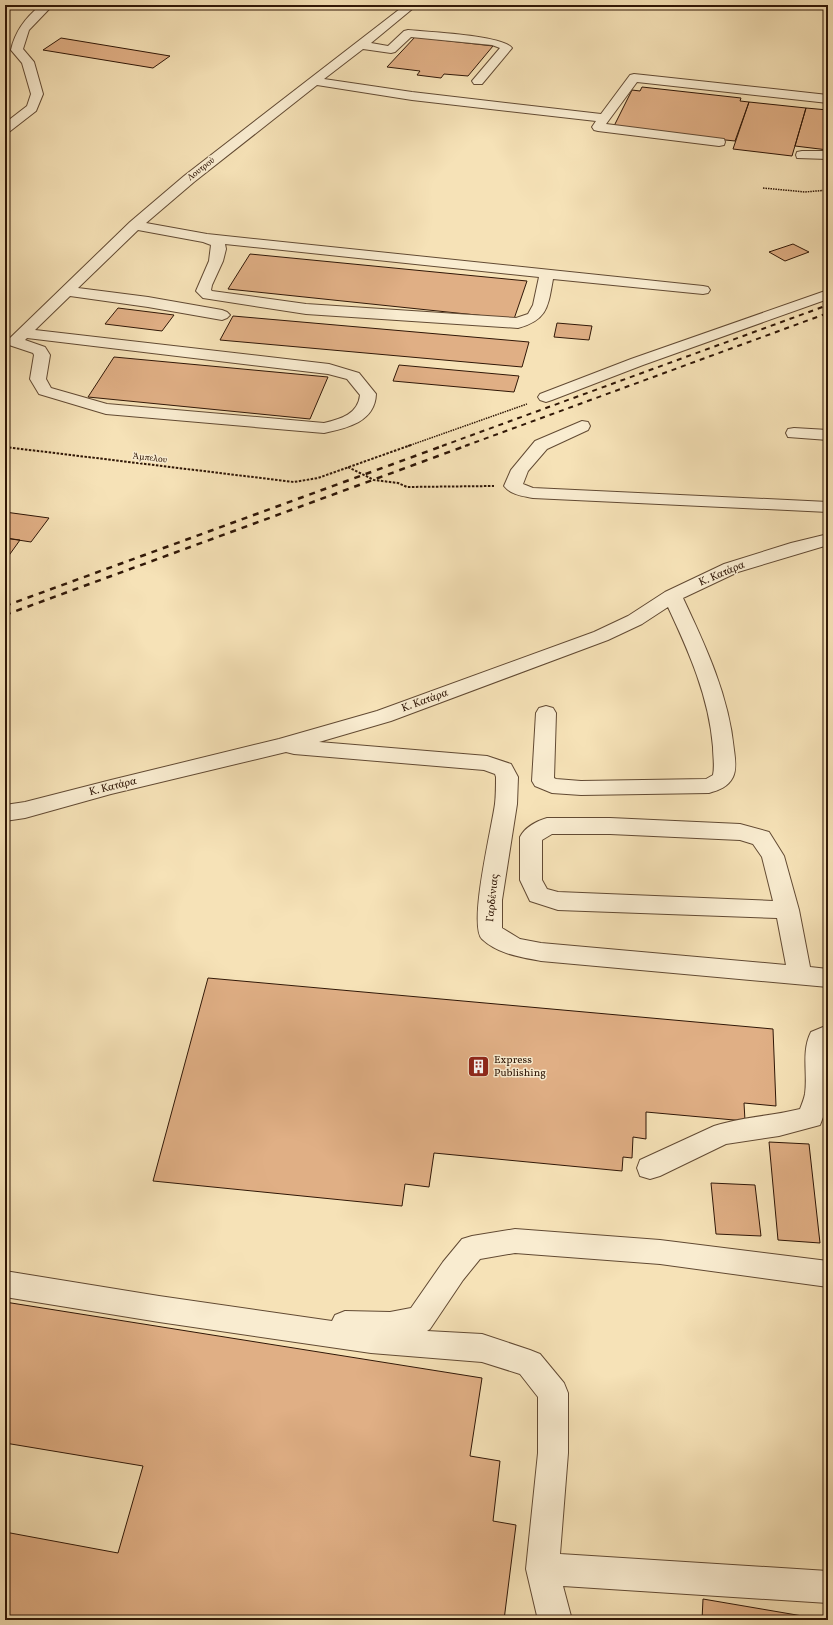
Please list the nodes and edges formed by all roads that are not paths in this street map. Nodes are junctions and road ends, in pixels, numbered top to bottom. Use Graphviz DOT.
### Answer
graph roads {
  1 [pos="48,5"];
  2 [pos="412,5"];
  3 [pos="362,45"];
  4 [pos="313,81"];
  5 [pos="478,81"];
  6 [pos="828,99"];
  7 [pos="605,118"];
  8 [pos="5,129"];
  9 [pos="719,142"];
  10 [pos="802,155"];
  11 [pos="828,155"];
  12 [pos="135,224"];
  13 [pos="208,238"];
  14 [pos="547,274"];
  15 [pos="703,290"];
  16 [pos="66,291"];
  17 [pos="828,294"];
  18 [pos="222,315"];
  19 [pos="14,342"];
  20 [pos="546,397"];
  21 [pos="582,426"];
  22 [pos="794,433"];
  23 [pos="828,435"];
  24 [pos="828,507"];
  25 [pos="828,539"];
  26 [pos="672,596"];
  27 [pos="546,713"];
  28 [pos="281,746"];
  29 [pos="5,813"];
  30 [pos="787,910"];
  31 [pos="800,976"];
  32 [pos="828,978"];
  33 [pos="828,1035"];
  34 [pos="650,1168"];
  35 [pos="828,1274"];
  36 [pos="5,1284"];
  37 [pos="272,1325"];
  38 [pos="542,1569"];
  39 [pos="828,1587"];
  40 [pos="554,1620"];
  1 -- 8 [label="street"];
  2 -- 3 [label="street, Λουτρού"];
  3 -- 4 [label="street, Λουτρού"];
  3 -- 5 [label="street"];
  4 -- 7 [label="street"];
  4 -- 12 [label="street, Λουτρού"];
  6 -- 7 [label="street"];
  7 -- 9 [label="street"];
  10 -- 11 [label="street"];
  12 -- 13 [label="street"];
  12 -- 16 [label="street, Λουτρού"];
  13 -- 14 [label="street"];
  13 -- 14 [label="street"];
  14 -- 15 [label="street"];
  16 -- 18 [label="street"];
  16 -- 19 [label="street, Λουτρού"];
  17 -- 20 [label="street"];
  19 -- 19 [label="street"];
  21 -- 24 [label="street"];
  22 -- 23 [label="street"];
  25 -- 26 [label="street, Κ. Κατάρα"];
  26 -- 27 [label="street"];
  26 -- 28 [label="street, Κ. Κατάρα"];
  28 -- 29 [label="street, Κ. Κατάρα"];
  28 -- 31 [label="street, Γαρδένιας"];
  30 -- 30 [label="street"];
  30 -- 31 [label="street"];
  31 -- 32 [label="street, Γαρδένιας"];
  33 -- 34 [label="street"];
  35 -- 37 [label="street"];
  36 -- 37 [label="street"];
  37 -- 38 [label="street"];
  38 -- 39 [label="street"];
  38 -- 40 [label="street"];
}
